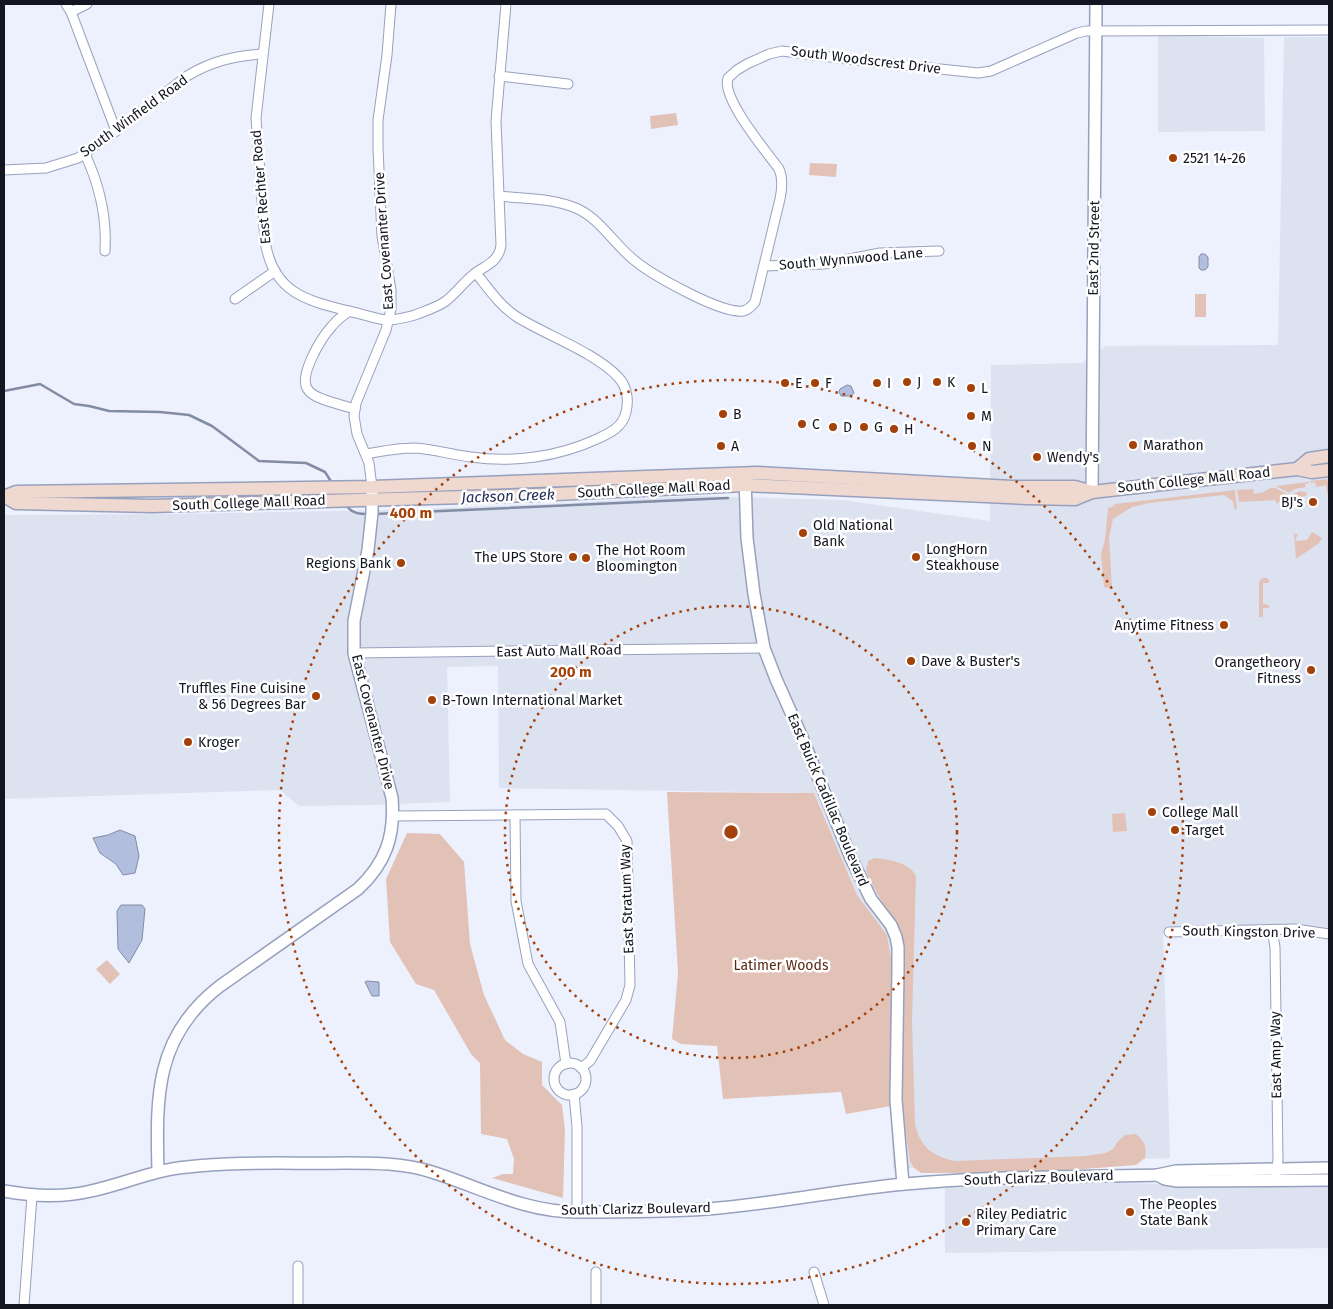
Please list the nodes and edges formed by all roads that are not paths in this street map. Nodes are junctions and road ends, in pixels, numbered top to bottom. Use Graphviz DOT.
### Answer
graph roads {
  1 [pos="87,4"];
  2 [pos="269,4"];
  3 [pos="391,4"];
  4 [pos="506,4"];
  5 [pos="1096,4"];
  6 [pos="68,8"];
  7 [pos="1096,30"];
  8 [pos="1329,30"];
  9 [pos="262,54"];
  10 [pos="499,76"];
  11 [pos="568,84"];
  12 [pos="116,131"];
  13 [pos="85,154"];
  14 [pos="4,170"];
  15 [pos="499,196"];
  16 [pos="105,251"];
  17 [pos="939,251"];
  18 [pos="764,266"];
  19 [pos="275,271"];
  20 [pos="476,273"];
  21 [pos="235,299"];
  22 [pos="350,311"];
  23 [pos="389,320"];
  24 [pos="355,409"];
  25 [pos="366,454"];
  26 [pos="1329,456"];
  27 [pos="1297,469"];
  28 [pos="1329,470"];
  29 [pos="745,479"];
  30 [pos="535,480"];
  31 [pos="152,491"];
  32 [pos="1092,492"];
  33 [pos="535,495"];
  34 [pos="5,497"];
  35 [pos="372,503"];
  36 [pos="152,506"];
  37 [pos="764,648"];
  38 [pos="354,654"];
  39 [pos="515,815"];
  40 [pos="394,816"];
  41 [pos="1272,930"];
  42 [pos="1169,932"];
  43 [pos="1329,934"];
  44 [pos="566,1064"];
  45 [pos="581,1068"];
  46 [pos="574,1094"];
  47 [pos="1329,1168"];
  48 [pos="158,1171"];
  49 [pos="1276,1175"];
  50 [pos="1329,1180"];
  51 [pos="903,1184"];
  52 [pos="4,1191"];
  53 [pos="32,1196"];
  54 [pos="577,1212"];
  55 [pos="298,1266"];
  56 [pos="596,1272"];
  57 [pos="814,1272"];
  58 [pos="24,1305"];
  59 [pos="298,1305"];
  60 [pos="596,1305"];
  61 [pos="824,1305"];
  1 -- 6 [label="street"];
  2 -- 9 [label="street, East Rechter Road"];
  3 -- 23 [label="street, East Covenanter Drive"];
  4 -- 10 [label="street"];
  5 -- 7 [label="street, East 2nd Street"];
  6 -- 12 [label="street"];
  7 -- 8 [label="street, South Woodscrest Drive"];
  7 -- 18 [label="street, South Woodscrest Drive"];
  7 -- 32 [label="street, East 2nd Street"];
  9 -- 12 [label="street, South Winfield Road"];
  9 -- 19 [label="street, East Rechter Road"];
  10 -- 11 [label="street"];
  10 -- 15 [label="street"];
  12 -- 13 [label="street, South Winfield Road"];
  13 -- 14 [label="street, South Winfield Road"];
  13 -- 16 [label="street"];
  15 -- 18 [label="street, South Woodscrest Drive"];
  15 -- 20 [label="street"];
  17 -- 18 [label="street, South Wynnwood Lane"];
  19 -- 21 [label="street"];
  19 -- 22 [label="street, East Rechter Road"];
  20 -- 23 [label="street"];
  20 -- 25 [label="street"];
  22 -- 23 [label="street, East Rechter Road"];
  22 -- 24 [label="street"];
  23 -- 24 [label="street, East Covenanter Drive"];
  24 -- 25 [label="street, East Covenanter Drive"];
  25 -- 35 [label="street, East Covenanter Drive"];
  26 -- 27 [label="main road, South College Mall Road"];
  27 -- 28 [label="main road, South College Mall Road"];
  27 -- 32 [label="main road, South College Mall Road"];
  29 -- 30 [label="main road, South College Mall Road"];
  29 -- 32 [label="main road, South College Mall Road"];
  29 -- 33 [label="main road, South College Mall Road"];
  29 -- 37 [label="street, East Buick Cadillac Boulevard"];
  30 -- 33 [label="street"];
  30 -- 35 [label="main road, South College Mall Road"];
  31 -- 34 [label="main road, South College Mall Road"];
  31 -- 35 [label="main road, South College Mall Road"];
  31 -- 36 [label="main road"];
  33 -- 35 [label="main road, South College Mall Road"];
  34 -- 36 [label="main road, South College Mall Road"];
  35 -- 36 [label="main road, South College Mall Road"];
  35 -- 38 [label="street, East Covenanter Drive"];
  37 -- 38 [label="street, East Auto Mall Road"];
  37 -- 51 [label="street, East Buick Cadillac Boulevard"];
  38 -- 40 [label="street, East Covenanter Drive"];
  39 -- 40 [label="street, East Stratum Way"];
  39 -- 44 [label="street"];
  39 -- 45 [label="street, East Stratum Way"];
  40 -- 48 [label="street, East Covenanter Drive"];
  41 -- 42 [label="street, South Kingston Drive"];
  41 -- 43 [label="street, South Kingston Drive"];
  41 -- 49 [label="street, East Amp Way"];
  44 -- 45 [label="street"];
  44 -- 46 [label="street"];
  45 -- 46 [label="street"];
  46 -- 54 [label="street"];
  47 -- 49 [label="street, South Clarizz Boulevard"];
  48 -- 53 [label="street, South Clarizz Boulevard"];
  48 -- 54 [label="street, South Clarizz Boulevard"];
  49 -- 50 [label="street, South Clarizz Boulevard"];
  49 -- 51 [label="street, South Clarizz Boulevard"];
  51 -- 54 [label="street, South Clarizz Boulevard"];
  52 -- 53 [label="street, South Clarizz Boulevard"];
  53 -- 58 [label="street"];
  55 -- 59 [label="street"];
  56 -- 60 [label="street"];
  57 -- 61 [label="street"];
}
